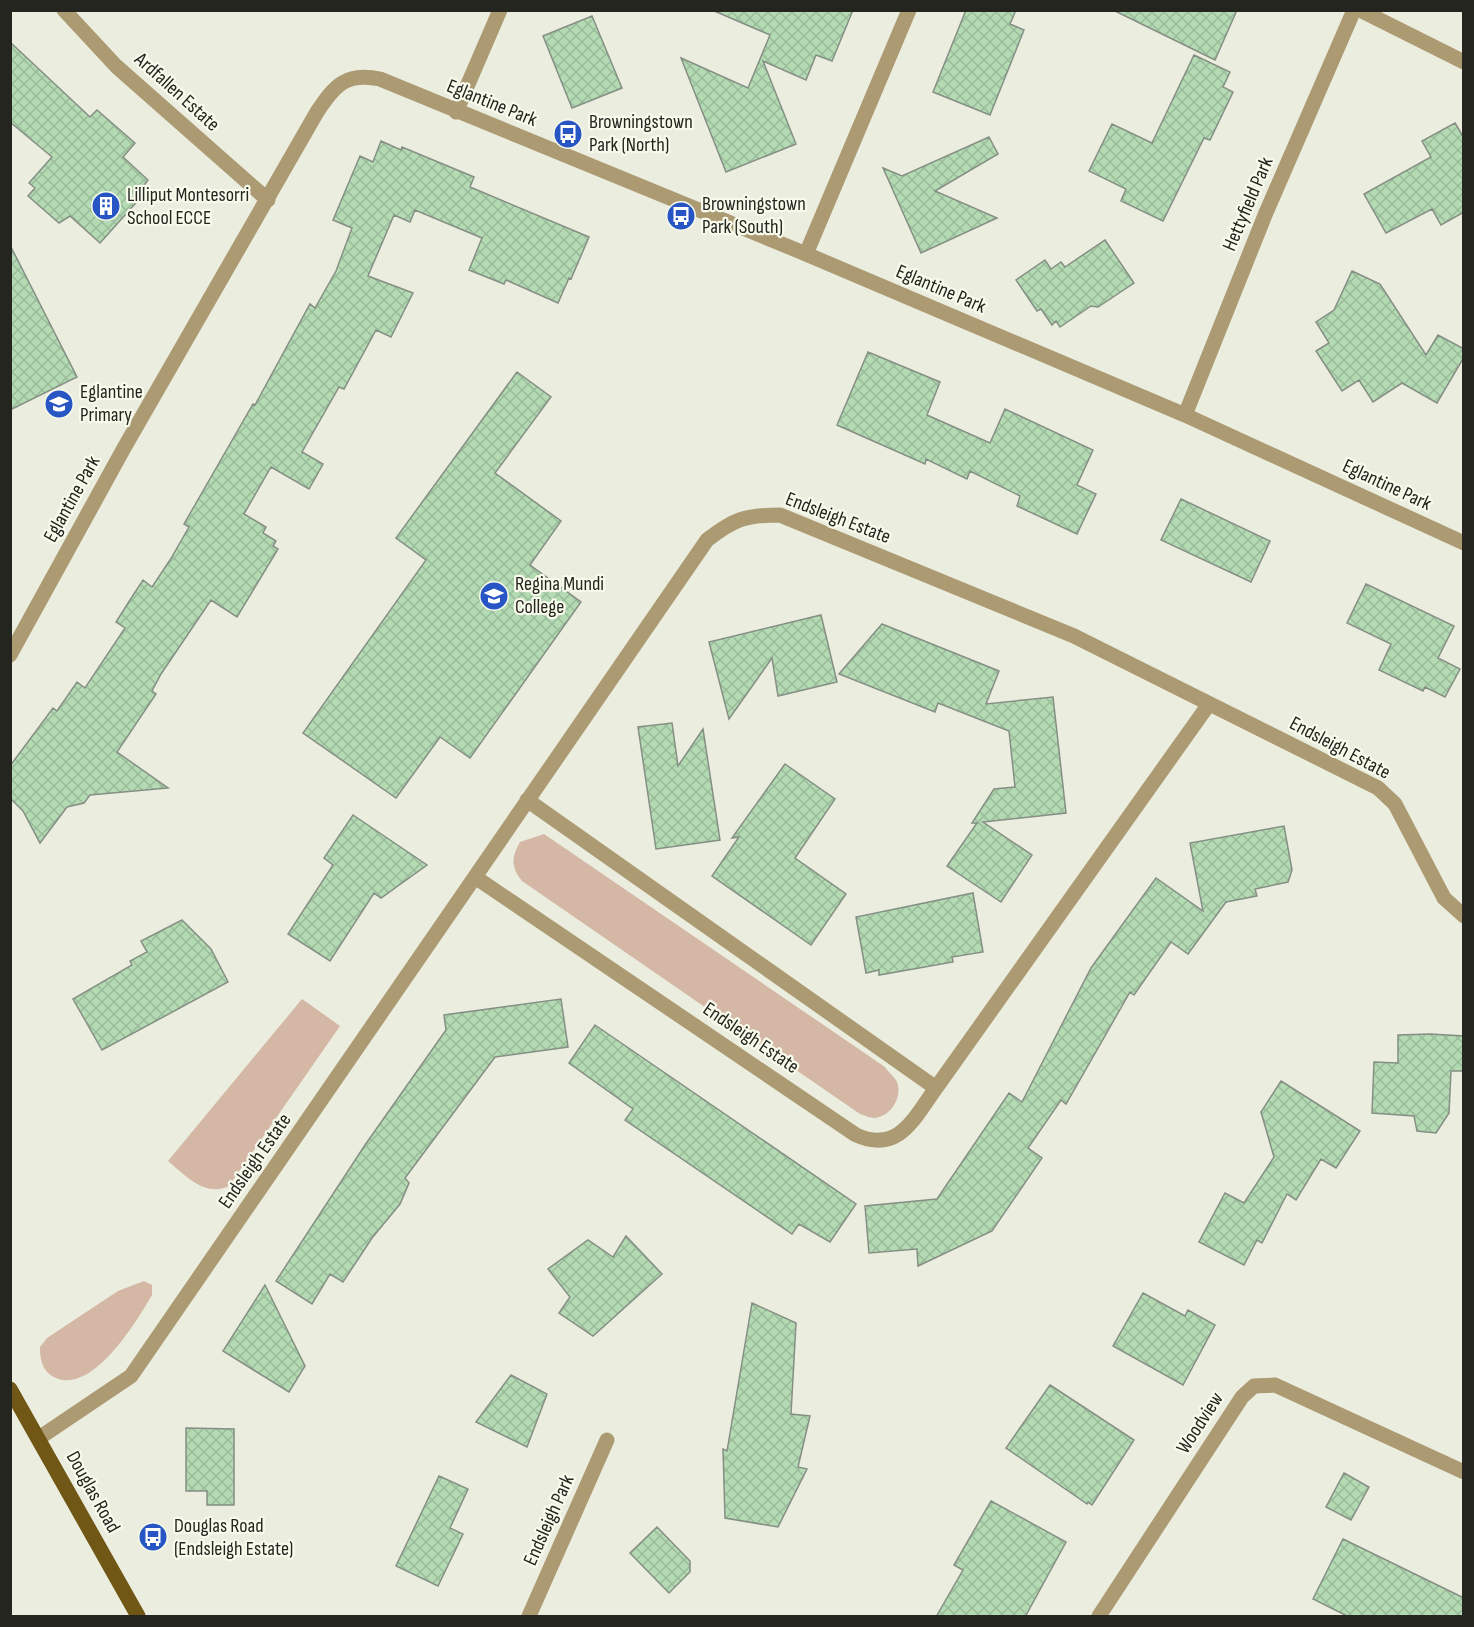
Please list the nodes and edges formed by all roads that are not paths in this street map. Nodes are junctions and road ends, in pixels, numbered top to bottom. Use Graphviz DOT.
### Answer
graph roads {
  1 [pos="64,10"];
  2 [pos="500,10"];
  3 [pos="909,10"];
  4 [pos="1354,10"];
  5 [pos="1360,10"];
  6 [pos="1464,62"];
  7 [pos="456,112"];
  8 [pos="268,200"];
  9 [pos="806,254"];
  10 [pos="1185,415"];
  11 [pos="1464,543"];
  12 [pos="10,655"];
  13 [pos="1209,704"];
  14 [pos="527,800"];
  15 [pos="475,877"];
  16 [pos="1464,916"];
  17 [pos="936,1088"];
  18 [pos="10,1389"];
  19 [pos="39,1438"];
  20 [pos="607,1440"];
  21 [pos="1464,1472"];
  22 [pos="138,1617"];
  23 [pos="529,1617"];
  24 [pos="1099,1617"];
  1 -- 8 [label="street, Ardfallen Estate"];
  2 -- 7 [label="street"];
  3 -- 9 [label="street"];
  4 -- 10 [label="street, Hettyfield Park"];
  5 -- 6 [label="street"];
  7 -- 8 [label="street, Eglantine Park"];
  7 -- 9 [label="street, Eglantine Park"];
  8 -- 12 [label="street, Eglantine Park"];
  9 -- 10 [label="street, Eglantine Park"];
  10 -- 11 [label="street, Eglantine Park"];
  13 -- 14 [label="street, Endsleigh Estate"];
  13 -- 16 [label="street, Endsleigh Estate"];
  13 -- 17 [label="street, Endsleigh Estate"];
  14 -- 15 [label="street, Endsleigh Estate"];
  14 -- 17 [label="street"];
  15 -- 17 [label="street, Endsleigh Estate"];
  15 -- 19 [label="street, Endsleigh Estate"];
  18 -- 19 [label="main road, Douglas Road"];
  19 -- 22 [label="main road, Douglas Road"];
  20 -- 23 [label="street, Endsleigh Park"];
  21 -- 24 [label="street, Woodview"];
}
